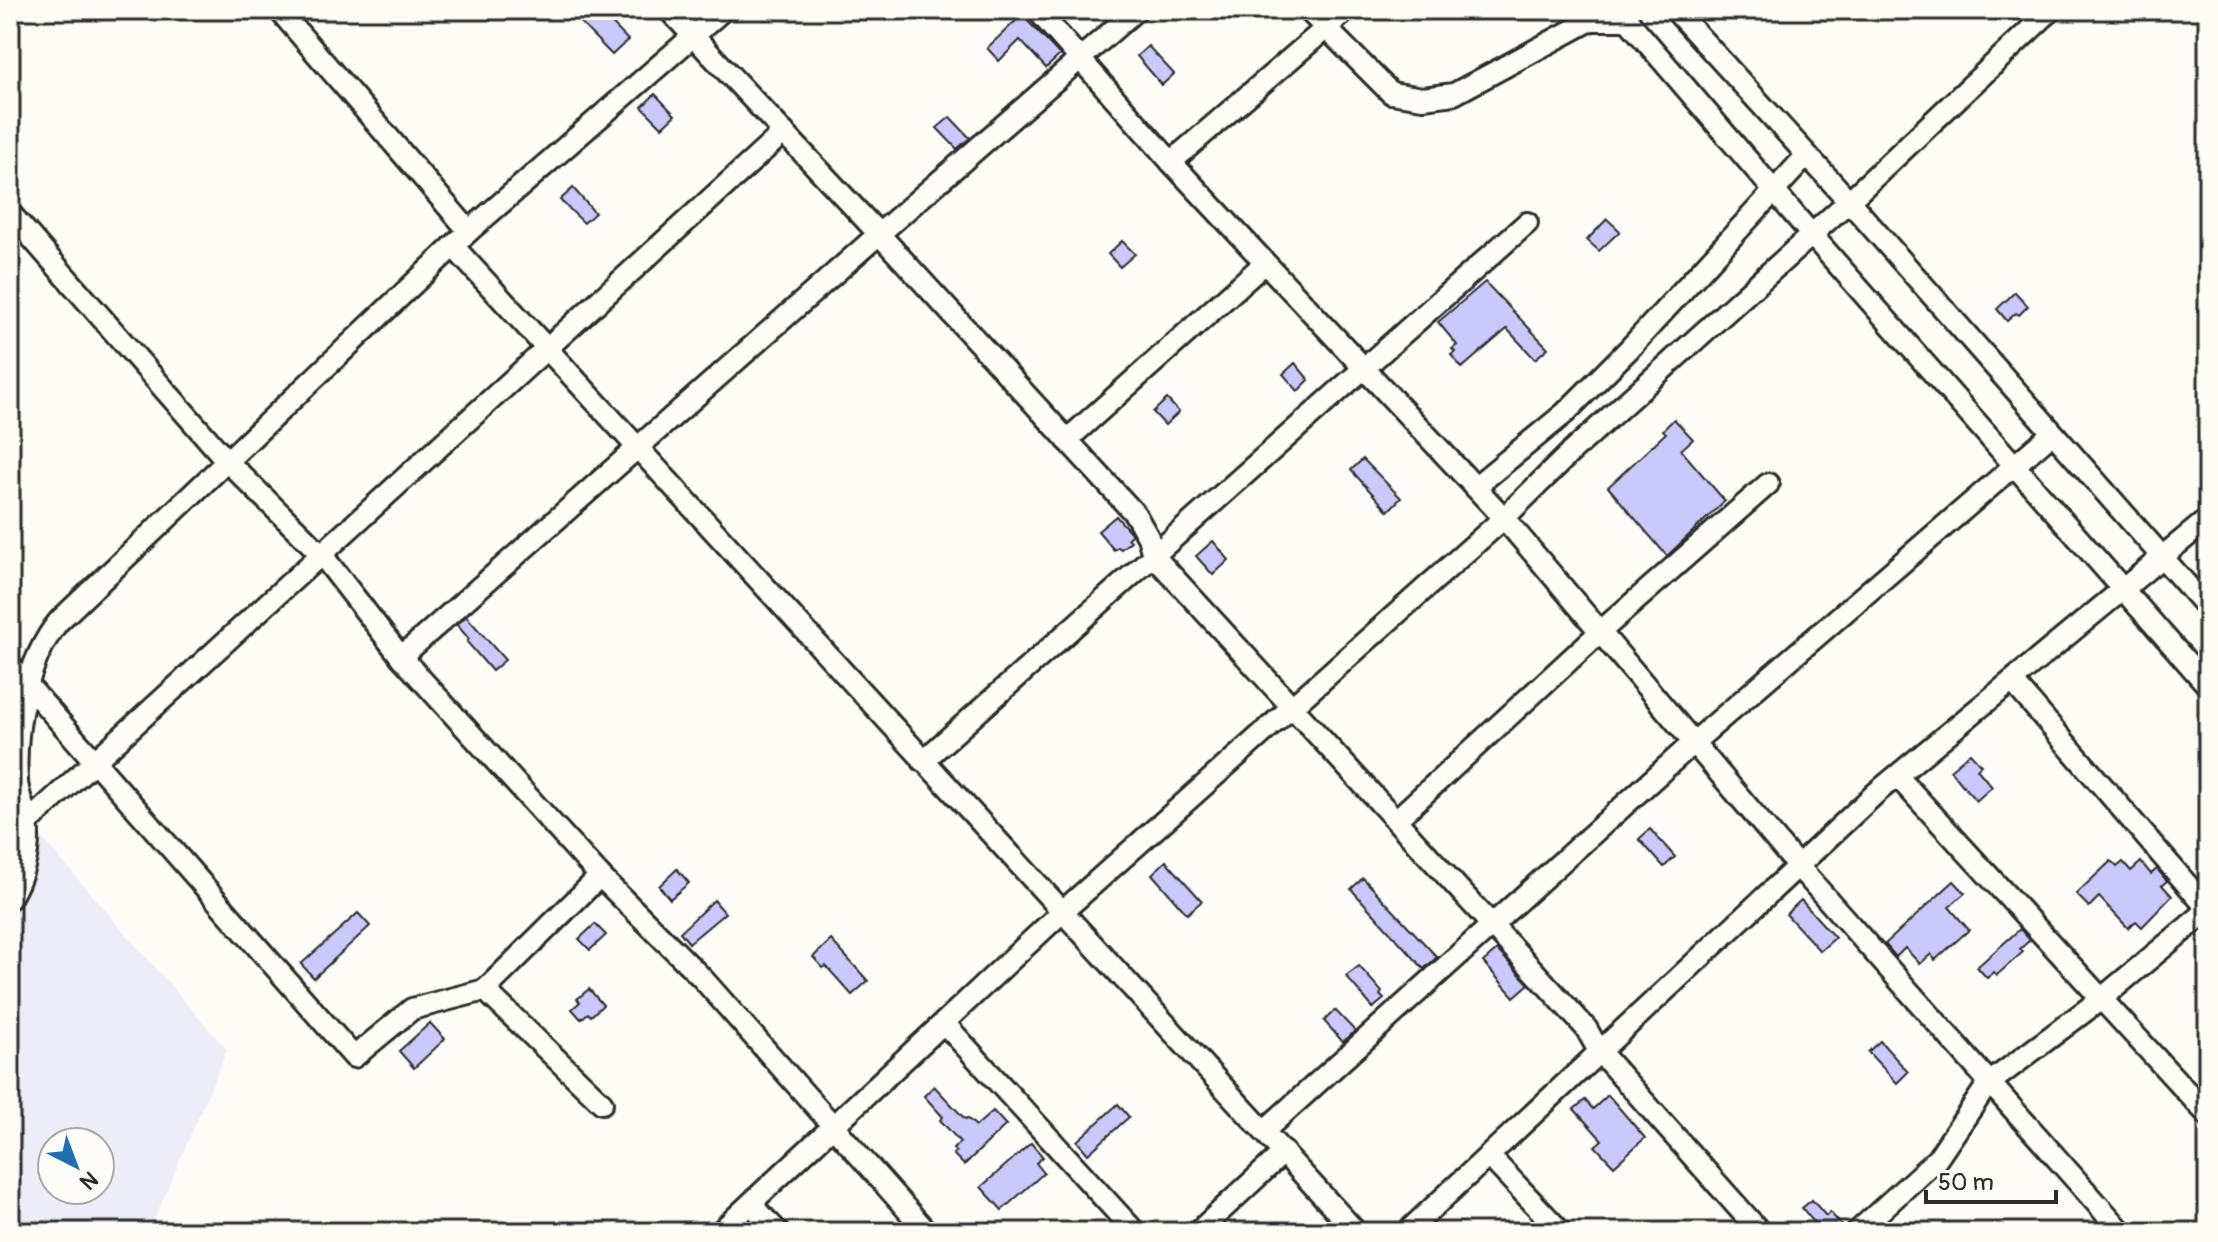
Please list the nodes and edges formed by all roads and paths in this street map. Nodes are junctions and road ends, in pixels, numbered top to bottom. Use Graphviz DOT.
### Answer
graph roads {
  1 [pos="279,10"];
  2 [pos="723,10"];
  3 [pos="1037,10"];
  4 [pos="1136,10"];
  5 [pos="1308,10"];
  6 [pos="1347,10"];
  7 [pos="1675,10"];
  8 [pos="2051,10"];
  9 [pos="673,12"];
  10 [pos="1624,15"];
  11 [pos="1327,27"];
  12 [pos="693,37"];
  13 [pos="1080,59"];
  14 [pos="784,132"];
  15 [pos="1807,155"];
  16 [pos="1171,162"];
  17 [pos="1774,191"];
  18 [pos="1849,201"];
  19 [pos="10,213"];
  20 [pos="1527,223"];
  21 [pos="469,231"];
  22 [pos="879,234"];
  23 [pos="1811,234"];
  24 [pos="453,246"];
  25 [pos="1265,263"];
  26 [pos="547,349"];
  27 [pos="1363,367"];
  28 [pos="2051,434"];
  29 [pos="1067,440"];
  30 [pos="638,449"];
  31 [pos="226,460"];
  32 [pos="2014,466"];
  33 [pos="1768,484"];
  34 [pos="1475,487"];
  35 [pos="1504,518"];
  36 [pos="2208,519"];
  37 [pos="322,555"];
  38 [pos="1153,555"];
  39 [pos="2162,559"];
  40 [pos="2124,591"];
  41 [pos="2208,609"];
  42 [pos="1600,632"];
  43 [pos="401,657"];
  44 [pos="10,665"];
  45 [pos="2013,682"];
  46 [pos="28,685"];
  47 [pos="2208,686"];
  48 [pos="1293,705"];
  49 [pos="1693,743"];
  50 [pos="923,761"];
  51 [pos="94,762"];
  52 [pos="1898,777"];
  53 [pos="1397,819"];
  54 [pos="27,823"];
  55 [pos="1797,865"];
  56 [pos="600,876"];
  57 [pos="10,898"];
  58 [pos="2208,909"];
  59 [pos="1062,912"];
  60 [pos="1493,924"];
  61 [pos="485,990"];
  62 [pos="2101,999"];
  63 [pos="944,1023"];
  64 [pos="1599,1051"];
  65 [pos="1988,1084"];
  66 [pos="602,1103"];
  67 [pos="2208,1115"];
  68 [pos="832,1127"];
  69 [pos="1264,1131"];
  70 [pos="1284,1152"];
  71 [pos="1489,1156"];
  72 [pos="751,1204"];
  73 [pos="720,1232"];
  74 [pos="778,1232"];
  75 [pos="927,1232"];
  76 [pos="1135,1232"];
  77 [pos="1198,1232"];
  78 [pos="1356,1232"];
  79 [pos="1407,1232"];
  80 [pos="1561,1232"];
  81 [pos="1760,1232"];
  82 [pos="1857,1232"];
  83 [pos="2122,1232"];
  1 -- 21 [label="street"];
  2 -- 12 [label="street"];
  3 -- 13 [label="street"];
  4 -- 13 [label="street"];
  5 -- 11 [label="street"];
  6 -- 11 [label="street"];
  7 -- 15 [label="street"];
  8 -- 18 [label="street"];
  9 -- 12 [label="street"];
  10 -- 11 [label="street"];
  10 -- 17 [label="street"];
  11 -- 16 [label="street"];
  12 -- 14 [label="street"];
  12 -- 21 [label="street"];
  13 -- 16 [label="street"];
  13 -- 22 [label="street"];
  14 -- 22 [label="street"];
  14 -- 26 [label="street"];
  15 -- 17 [label="street"];
  15 -- 18 [label="street"];
  16 -- 25 [label="street"];
  17 -- 23 [label="street"];
  17 -- 34 [label="street"];
  18 -- 23 [label="street"];
  18 -- 28 [label="street"];
  19 -- 31 [label="street"];
  20 -- 27 [label="street"];
  21 -- 24 [label="street"];
  22 -- 29 [label="street"];
  22 -- 30 [label="street"];
  23 -- 32 [label="street"];
  23 -- 35 [label="street"];
  24 -- 26 [label="street"];
  24 -- 31 [label="street"];
  25 -- 27 [label="street"];
  25 -- 29 [label="street"];
  26 -- 30 [label="street"];
  26 -- 37 [label="street"];
  27 -- 34 [label="street"];
  27 -- 38 [label="street"];
  28 -- 32 [label="street"];
  28 -- 39 [label="street"];
  29 -- 38 [label="street"];
  30 -- 43 [label="street"];
  30 -- 50 [label="street"];
  31 -- 37 [label="street"];
  31 -- 46 [label="street"];
  32 -- 40 [label="street"];
  32 -- 49 [label="street"];
  33 -- 42 [label="street"];
  34 -- 35 [label="street"];
  35 -- 42 [label="street"];
  35 -- 48 [label="street"];
  36 -- 39 [label="street"];
  37 -- 43 [label="street"];
  37 -- 51 [label="street"];
  38 -- 48 [label="street"];
  38 -- 50 [label="street"];
  39 -- 40 [label="street"];
  39 -- 41 [label="street"];
  40 -- 45 [label="street"];
  40 -- 47 [label="street"];
  42 -- 49 [label="street"];
  42 -- 53 [label="street"];
  43 -- 56 [label="street"];
  44 -- 46 [label="street"];
  45 -- 52 [label="street"];
  45 -- 58 [label="street"];
  46 -- 51 [label="street"];
  46 -- 54 [label="street"];
  48 -- 53 [label="street"];
  48 -- 59 [label="street"];
  49 -- 55 [label="street"];
  49 -- 60 [label="street"];
  50 -- 59 [label="street"];
  51 -- 54 [label="street"];
  51 -- 61 [label="street"];
  52 -- 55 [label="street"];
  52 -- 62 [label="street"];
  53 -- 60 [label="street"];
  54 -- 57 [label="street"];
  55 -- 64 [label="street"];
  55 -- 65 [label="street"];
  56 -- 61 [label="street"];
  56 -- 68 [label="street"];
  58 -- 62 [label="street"];
  59 -- 63 [label="street"];
  59 -- 69 [label="street"];
  60 -- 64 [label="street"];
  60 -- 69 [label="street"];
  61 -- 66 [label="street"];
  62 -- 65 [label="street"];
  62 -- 67 [label="street"];
  63 -- 68 [label="street"];
  63 -- 76 [label="street"];
  64 -- 71 [label="street"];
  64 -- 81 [label="street"];
  65 -- 82 [label="street"];
  65 -- 83 [label="street"];
  68 -- 72 [label="street"];
  68 -- 75 [label="street"];
  69 -- 70 [label="street"];
  70 -- 77 [label="street"];
  70 -- 78 [label="street"];
  71 -- 79 [label="street"];
  71 -- 80 [label="street"];
  72 -- 73 [label="street"];
  72 -- 74 [label="street"];
}
